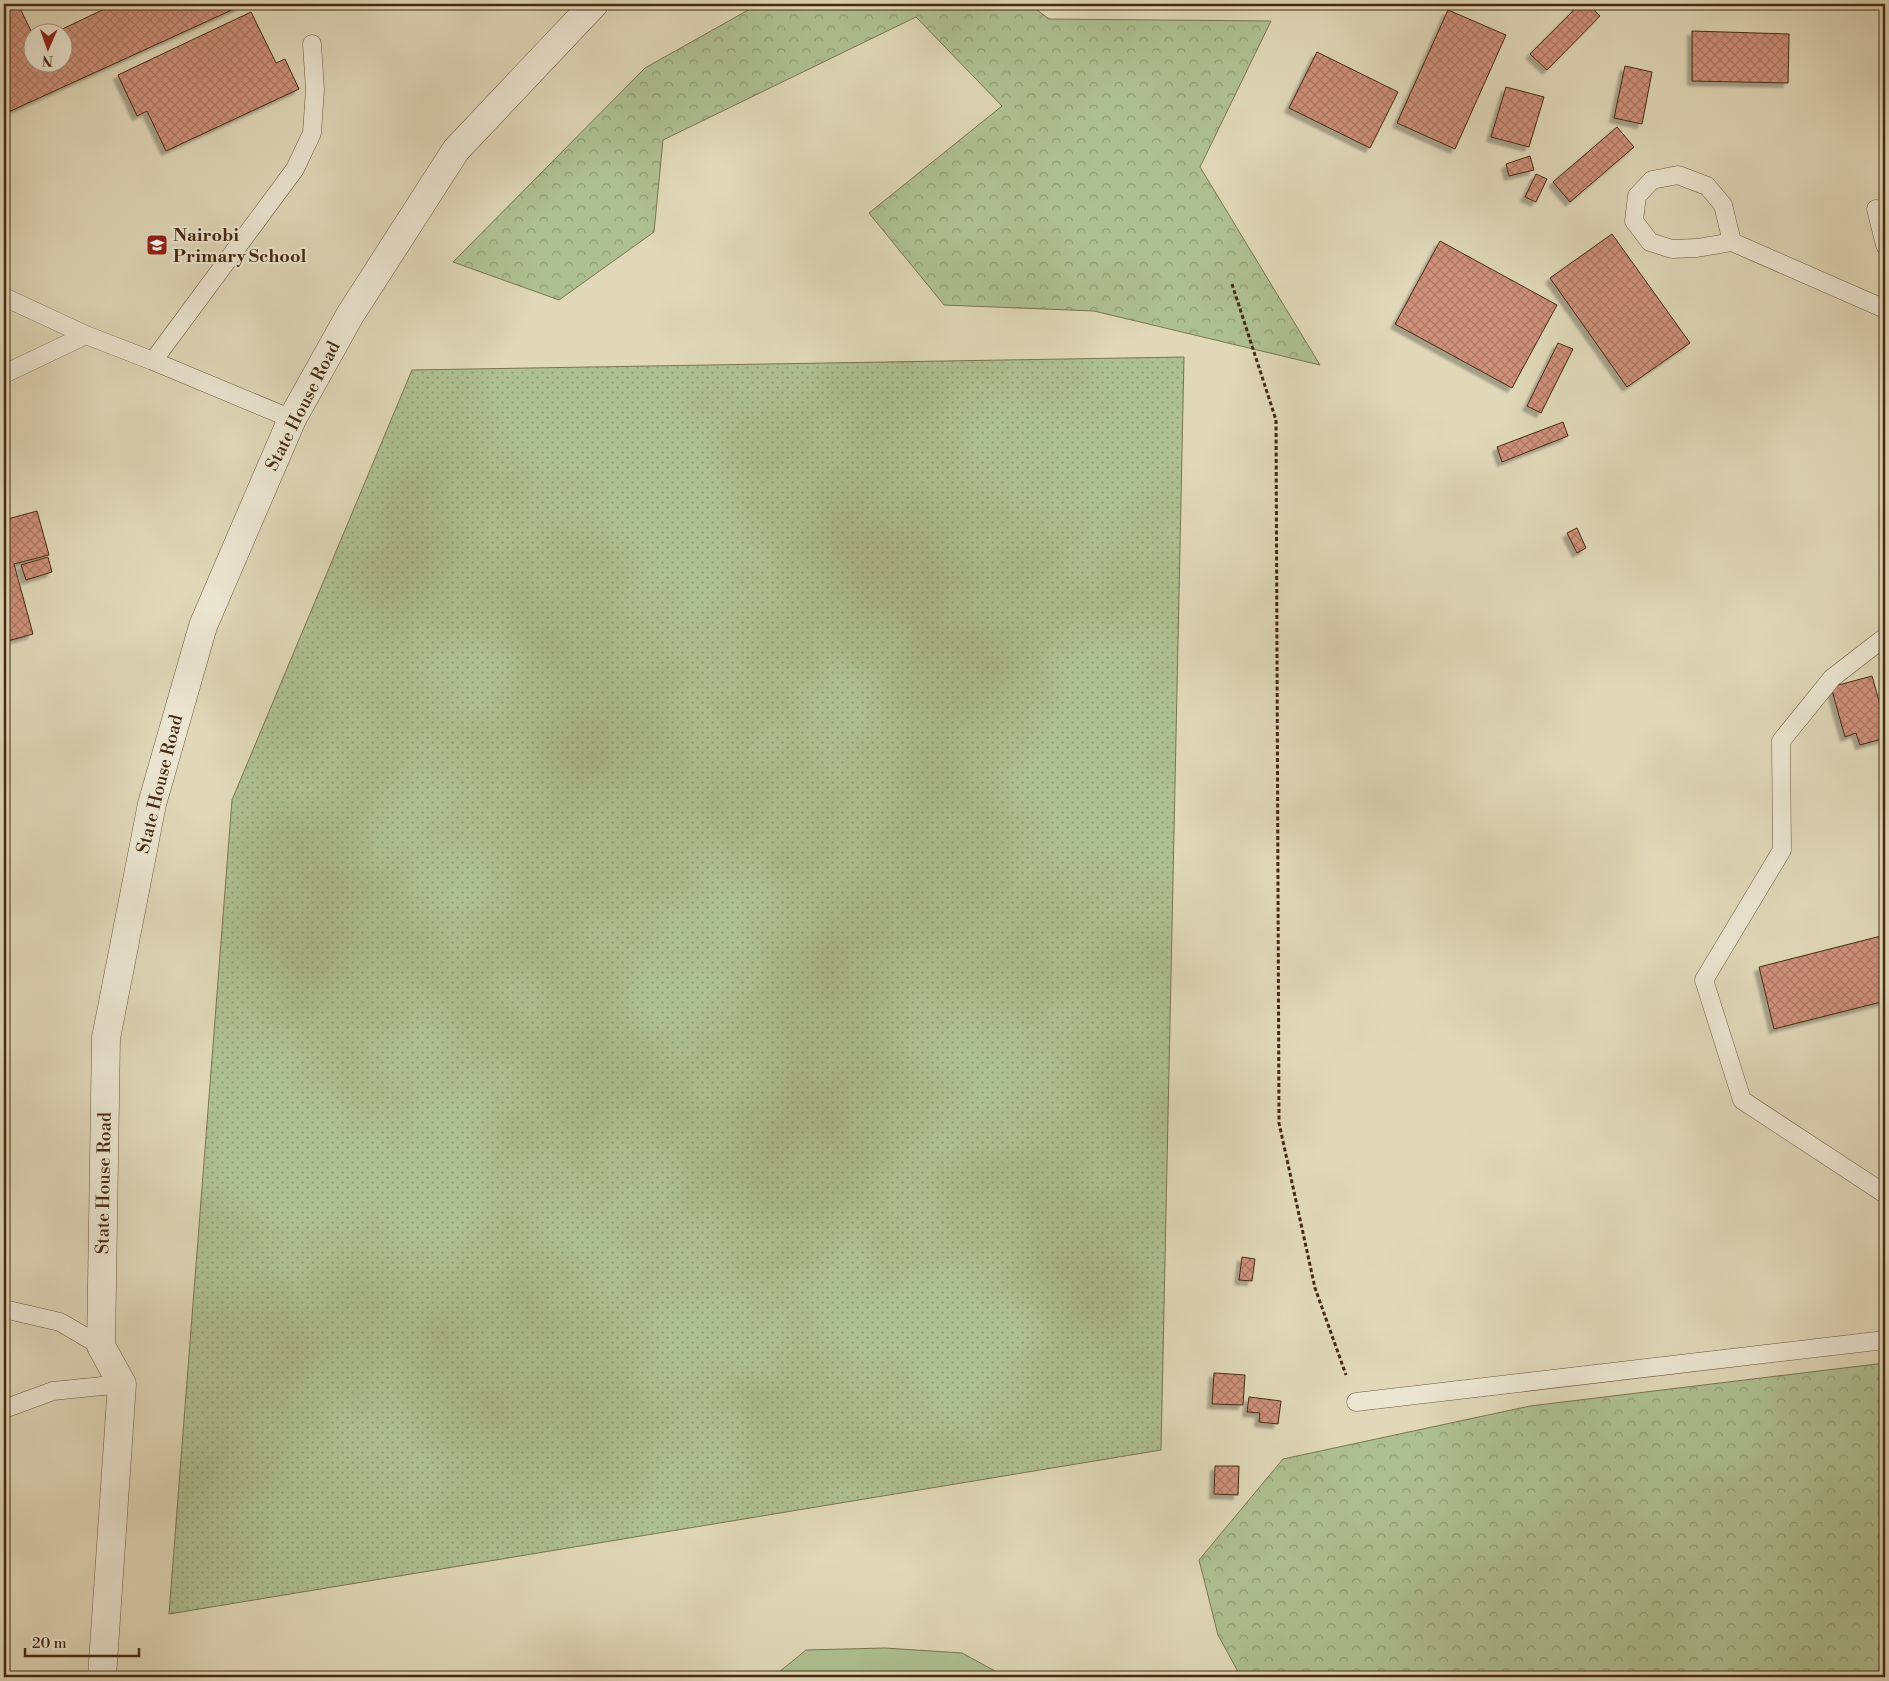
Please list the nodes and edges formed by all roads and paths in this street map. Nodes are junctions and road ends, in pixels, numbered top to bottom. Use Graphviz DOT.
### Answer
graph roads {
  1 [pos="594,4"];
  2 [pos="312,44"];
  3 [pos="1876,209"];
  4 [pos="1732,242"];
  5 [pos="1885,245"];
  6 [pos="1232,284"];
  7 [pos="4,296"];
  8 [pos="1885,309"];
  9 [pos="86,335"];
  10 [pos="154,361"];
  11 [pos="4,374"];
  12 [pos="292,420"];
  13 [pos="1885,637"];
  14 [pos="1885,1194"];
  15 [pos="4,1309"];
  16 [pos="1885,1340"];
  17 [pos="101,1346"];
  18 [pos="122,1384"];
  19 [pos="1356,1402"];
  20 [pos="4,1409"];
  21 [pos="102,1677"];
  1 -- 12 [label="street, State House Road"];
  2 -- 10 [label="lane"];
  3 -- 5 [label="lane"];
  4 -- 4 [label="lane"];
  4 -- 8 [label="lane"];
  6 -- 19 [label="path"];
  7 -- 9 [label="lane"];
  9 -- 10 [label="lane"];
  9 -- 11 [label="lane"];
  10 -- 12 [label="lane"];
  12 -- 17 [label="street, State House Road"];
  13 -- 14 [label="lane"];
  15 -- 17 [label="lane"];
  16 -- 19 [label="lane"];
  17 -- 18 [label="street, State House Road"];
  18 -- 20 [label="lane"];
  18 -- 21 [label="street"];
}
